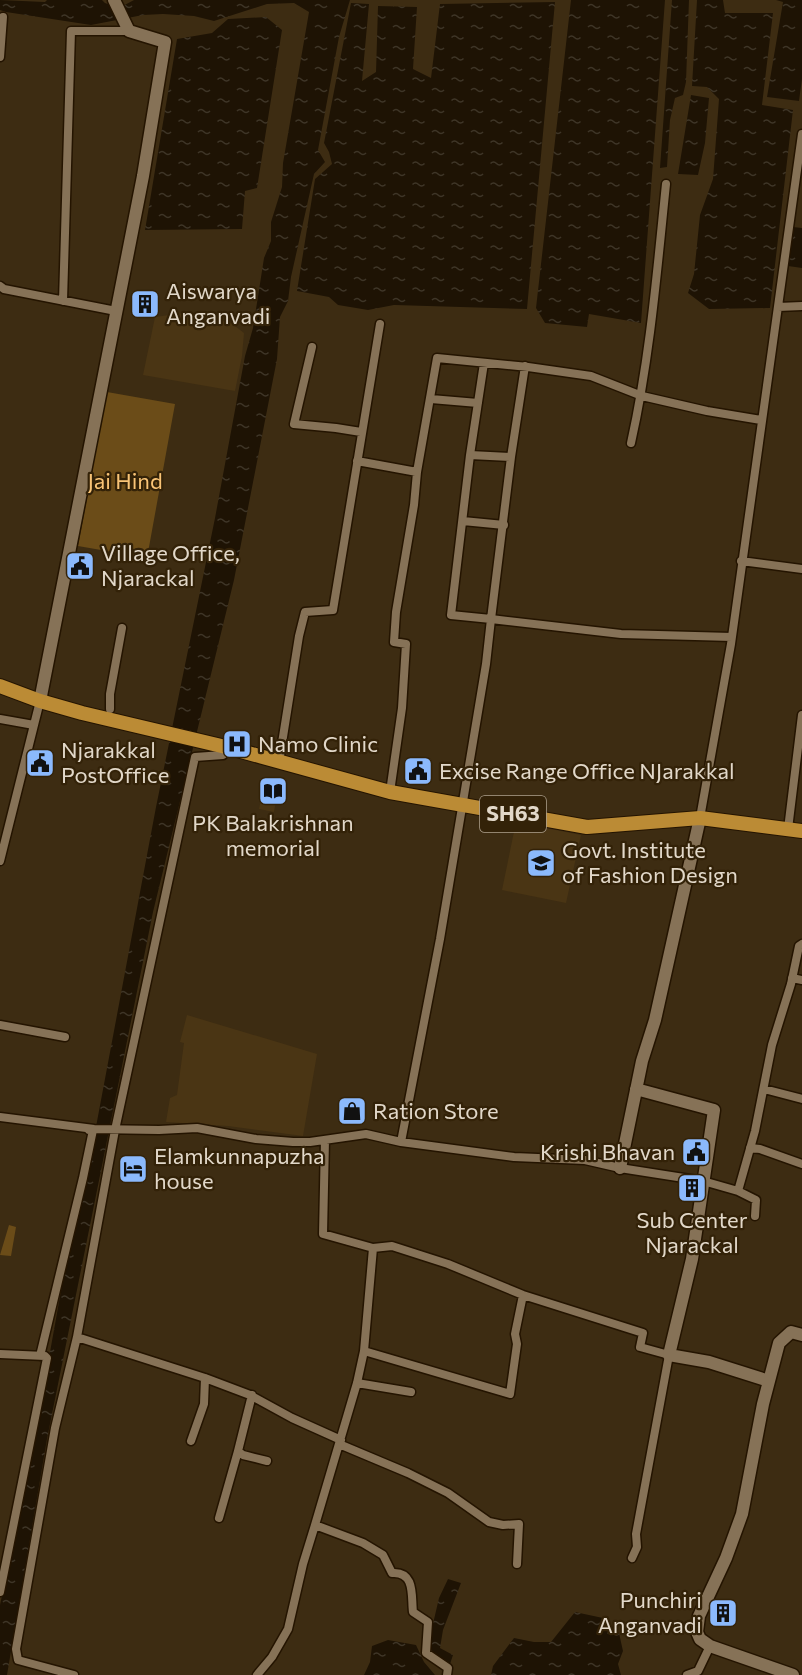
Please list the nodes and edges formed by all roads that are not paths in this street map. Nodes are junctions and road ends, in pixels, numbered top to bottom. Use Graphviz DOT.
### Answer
graph roads {
  1 [pos="114,0"];
  2 [pos="3,18"];
  3 [pos="129,32"];
  4 [pos="0,57"];
  5 [pos="802,134"];
  6 [pos="666,184"];
  7 [pos="0,286"];
  8 [pos="63,301"];
  9 [pos="802,306"];
  10 [pos="778,307"];
  11 [pos="116,311"];
  12 [pos="380,324"];
  13 [pos="312,347"];
  14 [pos="484,363"];
  15 [pos="525,366"];
  16 [pos="642,396"];
  17 [pos="431,399"];
  18 [pos="478,403"];
  19 [pos="761,420"];
  20 [pos="361,432"];
  21 [pos="632,443"];
  22 [pos="470,454"];
  23 [pos="511,457"];
  24 [pos="357,461"];
  25 [pos="417,472"];
  26 [pos="463,520"];
  27 [pos="504,525"];
  28 [pos="741,561"];
  29 [pos="802,569"];
  30 [pos="491,619"];
  31 [pos="122,628"];
  32 [pos="732,637"];
  33 [pos="0,686"];
  34 [pos="40,701"];
  35 [pos="110,709"];
  36 [pos="802,716"];
  37 [pos="0,719"];
  38 [pos="34,725"];
  39 [pos="801,728"];
  40 [pos="230,748"];
  41 [pos="279,762"];
  42 [pos="390,792"];
  43 [pos="461,805"];
  44 [pos="700,818"];
  45 [pos="788,829"];
  46 [pos="802,831"];
  47 [pos="0,861"];
  48 [pos="802,944"];
  49 [pos="792,978"];
  50 [pos="802,980"];
  51 [pos="0,1025"];
  52 [pos="64,1037"];
  53 [pos="636,1089"];
  54 [pos="764,1089"];
  55 [pos="802,1099"];
  56 [pos="0,1117"];
  57 [pos="70,1128"];
  58 [pos="115,1130"];
  59 [pos="325,1140"];
  60 [pos="401,1142"];
  61 [pos="750,1148"];
  62 [pos="802,1164"];
  63 [pos="620,1168"];
  64 [pos="702,1181"];
  65 [pos="738,1191"];
  66 [pos="755,1216"];
  67 [pos="373,1248"];
  68 [pos="524,1295"];
  69 [pos="802,1335"];
  70 [pos="76,1336"];
  71 [pos="364,1351"];
  72 [pos="0,1354"];
  73 [pos="669,1355"];
  74 [pos="40,1356"];
  75 [pos="205,1378"];
  76 [pos="769,1381"];
  77 [pos="357,1383"];
  78 [pos="411,1392"];
  79 [pos="252,1395"];
  80 [pos="191,1441"];
  81 [pos="340,1442"];
  82 [pos="238,1451"];
  83 [pos="267,1461"];
  84 [pos="219,1518"];
  85 [pos="315,1525"];
  86 [pos="632,1558"];
  87 [pos="517,1564"];
  88 [pos="0,1592"];
  89 [pos="710,1646"];
  90 [pos="74,1675"];
  91 [pos="257,1675"];
  92 [pos="447,1675"];
  93 [pos="687,1675"];
  94 [pos="793,1675"];
  1 -- 3 [label="street"];
  2 -- 4 [label="street"];
  3 -- 8 [label="street"];
  3 -- 11 [label="street"];
  5 -- 10 [label="street"];
  6 -- 16 [label="street"];
  7 -- 8 [label="street"];
  8 -- 11 [label="street"];
  9 -- 10 [label="street"];
  10 -- 19 [label="street"];
  11 -- 34 [label="street"];
  12 -- 20 [label="street"];
  13 -- 20 [label="street"];
  14 -- 15 [label="street"];
  14 -- 17 [label="street"];
  14 -- 18 [label="street"];
  15 -- 16 [label="street"];
  15 -- 23 [label="street"];
  16 -- 19 [label="street"];
  16 -- 21 [label="street"];
  17 -- 18 [label="street"];
  17 -- 25 [label="street"];
  18 -- 22 [label="street"];
  19 -- 28 [label="street"];
  20 -- 24 [label="street"];
  22 -- 23 [label="street"];
  22 -- 26 [label="street"];
  23 -- 27 [label="street"];
  24 -- 25 [label="street"];
  24 -- 41 [label="street"];
  25 -- 42 [label="street"];
  26 -- 27 [label="street"];
  26 -- 30 [label="street"];
  27 -- 30 [label="street"];
  28 -- 29 [label="street"];
  28 -- 32 [label="street"];
  30 -- 32 [label="street"];
  30 -- 43 [label="street"];
  31 -- 35 [label="street"];
  32 -- 44 [label="street"];
  33 -- 34 [label="main road, SH63"];
  34 -- 38 [label="street"];
  34 -- 40 [label="main road, SH63"];
  36 -- 39 [label="street"];
  37 -- 38 [label="street"];
  38 -- 47 [label="street"];
  39 -- 45 [label="street"];
  40 -- 41 [label="main road, SH63"];
  40 -- 58 [label="street"];
  41 -- 42 [label="main road, SH63"];
  42 -- 43 [label="main road, SH63"];
  43 -- 44 [label="main road, SH63"];
  43 -- 60 [label="street"];
  44 -- 45 [label="main road, SH63"];
  44 -- 53 [label="street"];
  45 -- 46 [label="main road, SH63"];
  48 -- 49 [label="street"];
  49 -- 50 [label="street"];
  49 -- 54 [label="street"];
  51 -- 52 [label="street"];
  53 -- 63 [label="street"];
  53 -- 64 [label="street"];
  54 -- 55 [label="street"];
  54 -- 61 [label="street"];
  56 -- 57 [label="street"];
  57 -- 58 [label="street"];
  57 -- 74 [label="street"];
  58 -- 59 [label="street"];
  58 -- 70 [label="street"];
  59 -- 60 [label="street"];
  59 -- 67 [label="street"];
  60 -- 63 [label="street"];
  61 -- 62 [label="street"];
  61 -- 65 [label="street"];
  63 -- 64 [label="street"];
  64 -- 65 [label="street"];
  64 -- 73 [label="street"];
  65 -- 66 [label="street"];
  67 -- 68 [label="street"];
  67 -- 71 [label="street"];
  68 -- 71 [label="street"];
  68 -- 73 [label="street"];
  69 -- 76 [label="street"];
  70 -- 75 [label="street"];
  70 -- 90 [label="street"];
  71 -- 77 [label="street"];
  72 -- 74 [label="street"];
  73 -- 76 [label="street"];
  73 -- 86 [label="street"];
  74 -- 88 [label="street"];
  75 -- 79 [label="street"];
  75 -- 80 [label="street"];
  76 -- 89 [label="street"];
  77 -- 78 [label="street"];
  77 -- 81 [label="street"];
  79 -- 81 [label="street"];
  79 -- 82 [label="street"];
  81 -- 85 [label="street"];
  81 -- 87 [label="street"];
  82 -- 83 [label="street"];
  82 -- 84 [label="street"];
  85 -- 91 [label="street"];
  85 -- 92 [label="street"];
  89 -- 93 [label="street"];
  89 -- 94 [label="street"];
}
